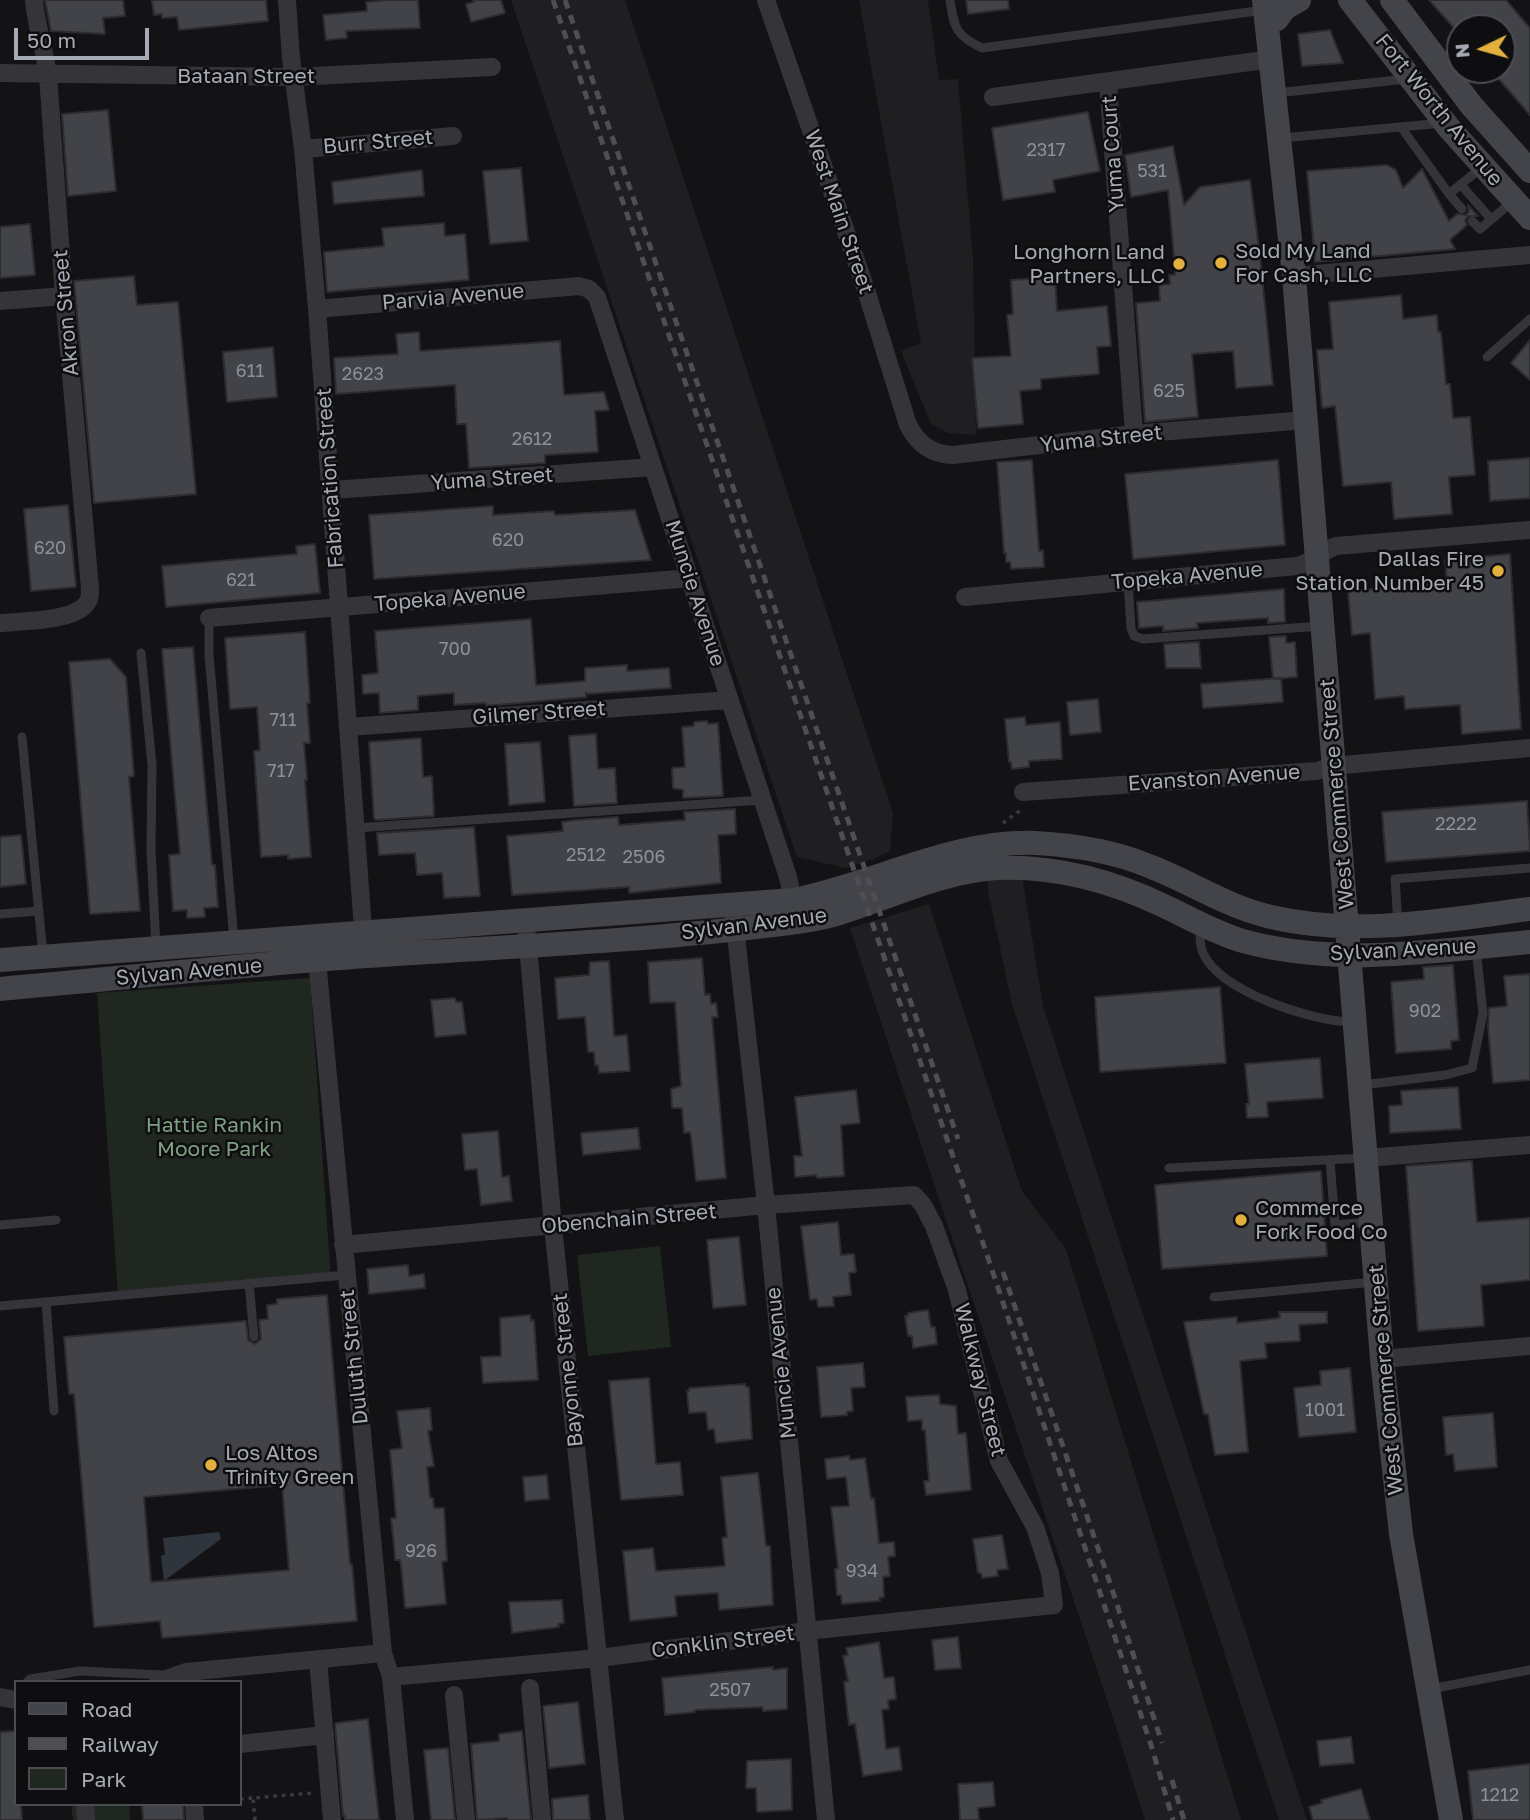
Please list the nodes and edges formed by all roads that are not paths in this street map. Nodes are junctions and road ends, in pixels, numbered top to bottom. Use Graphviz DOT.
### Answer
graph roads {
  1 [pos="34,0"];
  2 [pos="287,0"];
  3 [pos="766,0"];
  4 [pos="950,0"];
  5 [pos="1299,0"];
  6 [pos="1350,0"];
  7 [pos="1393,0"];
  8 [pos="1272,7"];
  9 [pos="1367,22"];
  10 [pos="1272,59"];
  11 [pos="492,67"];
  12 [pos="0,74"];
  13 [pos="48,76"];
  14 [pos="294,77"];
  15 [pos="1410,79"];
  16 [pos="1108,82"];
  17 [pos="1276,93"];
  18 [pos="993,97"];
  19 [pos="1471,105"];
  20 [pos="1447,126"];
  21 [pos="1401,127"];
  22 [pos="453,136"];
  23 [pos="1281,138"];
  24 [pos="303,149"];
  25 [pos="1482,166"];
  26 [pos="1530,172"];
  27 [pos="1461,185"];
  28 [pos="1449,194"];
  29 [pos="1462,209"];
  30 [pos="1523,209"];
  31 [pos="1491,219"];
  32 [pos="1472,221"];
  33 [pos="1530,255"];
  34 [pos="1294,276"];
  35 [pos="589,289"];
  36 [pos="64,296"];
  37 [pos="0,301"];
  38 [pos="317,309"];
  39 [pos="1530,319"];
  40 [pos="1487,357"];
  41 [pos="1306,420"];
  42 [pos="908,425"];
  43 [pos="1134,434"];
  44 [pos="653,467"];
  45 [pos="331,490"];
  46 [pos="1530,530"];
  47 [pos="1317,558"];
  48 [pos="691,578"];
  49 [pos="1128,582"];
  50 [pos="965,597"];
  51 [pos="340,607"];
  52 [pos="209,618"];
  53 [pos="0,624"];
  54 [pos="1322,626"];
  55 [pos="141,653"];
  56 [pos="730,700"];
  57 [pos="348,727"];
  58 [pos="22,737"];
  59 [pos="1530,748"];
  60 [pos="1333,766"];
  61 [pos="1027,792"];
  62 [pos="762,800"];
  63 [pos="355,828"];
  64 [pos="1530,868"];
  65 [pos="793,900"];
  66 [pos="1530,909"];
  67 [pos="39,911"];
  68 [pos="0,914"];
  69 [pos="733,918"];
  70 [pos="525,920"];
  71 [pos="1202,925"];
  72 [pos="1398,925"];
  73 [pos="1348,926"];
  74 [pos="363,931"];
  75 [pos="315,935"];
  76 [pos="234,942"];
  77 [pos="1530,942"];
  78 [pos="528,946"];
  79 [pos="1476,947"];
  80 [pos="156,948"];
  81 [pos="365,956"];
  82 [pos="43,957"];
  83 [pos="1351,957"];
  84 [pos="0,960"];
  85 [pos="317,960"];
  86 [pos="0,989"];
  87 [pos="1356,1023"];
  88 [pos="1361,1085"];
  89 [pos="1530,1145"];
  90 [pos="1366,1158"];
  91 [pos="1330,1160"];
  92 [pos="1169,1168"];
  93 [pos="914,1195"];
  94 [pos="766,1205"];
  95 [pos="56,1220"];
  96 [pos="1371,1222"];
  97 [pos="0,1225"];
  98 [pos="553,1226"];
  99 [pos="343,1245"];
  100 [pos="346,1275"];
  101 [pos="1376,1282"];
  102 [pos="249,1283"];
  103 [pos="1214,1297"];
  104 [pos="46,1302"];
  105 [pos="0,1306"];
  106 [pos="254,1337"];
  107 [pos="1530,1346"];
  108 [pos="1382,1359"];
  109 [pos="54,1411"];
  110 [pos="1054,1605"];
  111 [pos="807,1631"];
  112 [pos="383,1653"];
  113 [pos="599,1658"];
  114 [pos="318,1660"];
  115 [pos="1530,1670"];
  116 [pos="391,1677"];
  117 [pos="175,1678"];
  118 [pos="29,1680"];
  119 [pos="530,1688"];
  120 [pos="1428,1690"];
  121 [pos="454,1695"];
  122 [pos="324,1735"];
  123 [pos="242,1744"];
  124 [pos="332,1820"];
  125 [pos="405,1820"];
  126 [pos="466,1820"];
  127 [pos="542,1820"];
  128 [pos="615,1820"];
  129 [pos="827,1820"];
  130 [pos="1451,1820"];
  1 -- 13 [label="street, Akron Street"];
  2 -- 14 [label="street, Fabrication Street"];
  3 -- 42 [label="street, West Main Street"];
  4 -- 8 [label="lane"];
  5 -- 8 [label="main road"];
  6 -- 9 [label="main road, Fort Worth Avenue"];
  7 -- 9 [label="main road"];
  7 -- 19 [label="main road, Fort Worth Avenue"];
  8 -- 10 [label="main road, West Commerce Street"];
  9 -- 15 [label="main road, Fort Worth Avenue"];
  10 -- 16 [label="street"];
  10 -- 17 [label="main road, West Commerce Street"];
  11 -- 14 [label="street, Bataan Street"];
  12 -- 13 [label="street, Bataan Street"];
  13 -- 14 [label="street, Bataan Street"];
  13 -- 36 [label="street, Akron Street"];
  14 -- 24 [label="street, Fabrication Street"];
  15 -- 17 [label="lane"];
  15 -- 20 [label="main road, Fort Worth Avenue"];
  16 -- 18 [label="street"];
  16 -- 43 [label="street, Yuma Court"];
  17 -- 23 [label="main road, West Commerce Street"];
  19 -- 20 [label="main road"];
  19 -- 26 [label="main road, Fort Worth Avenue"];
  20 -- 21 [label="lane"];
  20 -- 25 [label="main road, Fort Worth Avenue"];
  21 -- 23 [label="lane"];
  21 -- 28 [label="lane"];
  22 -- 24 [label="street, Burr Street"];
  23 -- 34 [label="main road, West Commerce Street"];
  24 -- 38 [label="street, Fabrication Street"];
  25 -- 27 [label="lane"];
  25 -- 30 [label="main road, Fort Worth Avenue"];
  27 -- 28 [label="lane"];
  27 -- 31 [label="lane"];
  28 -- 29 [label="lane"];
  30 -- 31 [label="lane"];
  31 -- 32 [label="lane"];
  33 -- 34 [label="street"];
  34 -- 41 [label="main road, West Commerce Street"];
  35 -- 38 [label="street, Parvia Avenue"];
  35 -- 44 [label="street, Muncie Avenue"];
  36 -- 37 [label="street"];
  36 -- 53 [label="street, Akron Street"];
  38 -- 45 [label="street, Fabrication Street"];
  39 -- 40 [label="lane"];
  41 -- 43 [label="street, Yuma Street"];
  41 -- 47 [label="main road, West Commerce Street"];
  42 -- 43 [label="street, Yuma Street"];
  44 -- 45 [label="street, Yuma Street"];
  44 -- 48 [label="street, Muncie Avenue"];
  45 -- 51 [label="street, Fabrication Street"];
  46 -- 47 [label="street, Topeka Avenue"];
  47 -- 49 [label="street, Topeka Avenue"];
  47 -- 54 [label="main road, West Commerce Street"];
  48 -- 51 [label="street, Topeka Avenue"];
  48 -- 56 [label="street, Muncie Avenue"];
  49 -- 50 [label="street, Topeka Avenue"];
  49 -- 54 [label="lane"];
  51 -- 52 [label="street, Topeka Avenue"];
  51 -- 57 [label="street, Fabrication Street"];
  52 -- 76 [label="lane"];
  54 -- 60 [label="main road, West Commerce Street"];
  55 -- 80 [label="lane"];
  56 -- 57 [label="street, Gilmer Street"];
  56 -- 62 [label="street, Muncie Avenue"];
  57 -- 63 [label="street, Fabrication Street"];
  58 -- 67 [label="lane"];
  59 -- 60 [label="street, Evanston Avenue"];
  60 -- 61 [label="street, Evanston Avenue"];
  60 -- 73 [label="main road, West Commerce Street"];
  62 -- 63 [label="lane"];
  62 -- 65 [label="street, Muncie Avenue"];
  63 -- 74 [label="street, Fabrication Street"];
  64 -- 72 [label="lane"];
  65 -- 69 [label="main road, Sylvan Avenue"];
  65 -- 73 [label="main road, Sylvan Avenue"];
  66 -- 72 [label="main road, Sylvan Avenue"];
  67 -- 68 [label="lane"];
  67 -- 82 [label="lane"];
  69 -- 70 [label="main road, Sylvan Avenue"];
  69 -- 71 [label="main road, Sylvan Avenue"];
  69 -- 78 [label="main road, Sylvan Avenue"];
  69 -- 94 [label="street, Muncie Avenue"];
  70 -- 74 [label="main road, Sylvan Avenue"];
  70 -- 78 [label="street, Bayonne Street"];
  71 -- 83 [label="main road, Sylvan Avenue"];
  71 -- 87 [label="lane"];
  72 -- 73 [label="main road, Sylvan Avenue"];
  73 -- 83 [label="main road, West Commerce Street"];
  74 -- 75 [label="main road, Sylvan Avenue"];
  74 -- 81 [label="street, Fabrication Street"];
  75 -- 76 [label="main road, Sylvan Avenue"];
  75 -- 85 [label="street, Duluth Street"];
  76 -- 80 [label="main road, Sylvan Avenue"];
  77 -- 79 [label="main road, Sylvan Avenue"];
  78 -- 81 [label="main road, Sylvan Avenue"];
  78 -- 98 [label="street, Bayonne Street"];
  79 -- 83 [label="main road, Sylvan Avenue"];
  79 -- 88 [label="lane"];
  80 -- 82 [label="main road, Sylvan Avenue"];
  81 -- 85 [label="main road, Sylvan Avenue"];
  82 -- 84 [label="main road, Sylvan Avenue"];
  83 -- 87 [label="main road, West Commerce Street"];
  85 -- 86 [label="main road, Sylvan Avenue"];
  85 -- 99 [label="street, Duluth Street"];
  87 -- 88 [label="main road, West Commerce Street"];
  88 -- 90 [label="main road, West Commerce Street"];
  89 -- 90 [label="street"];
  90 -- 91 [label="lane"];
  90 -- 96 [label="main road, West Commerce Street"];
  91 -- 92 [label="lane"];
  91 -- 96 [label="lane"];
  93 -- 94 [label="street, Obenchain Street"];
  93 -- 110 [label="street, Walkway Street"];
  94 -- 98 [label="street, Obenchain Street"];
  94 -- 111 [label="street, Muncie Avenue"];
  95 -- 97 [label="lane"];
  96 -- 101 [label="main road, West Commerce Street"];
  98 -- 99 [label="street, Obenchain Street"];
  98 -- 113 [label="street, Bayonne Street"];
  99 -- 100 [label="street, Duluth Street"];
  100 -- 102 [label="lane"];
  100 -- 112 [label="street, Duluth Street"];
  101 -- 103 [label="lane"];
  101 -- 108 [label="main road, West Commerce Street"];
  102 -- 104 [label="lane"];
  102 -- 106 [label="lane"];
  104 -- 105 [label="lane"];
  104 -- 109 [label="lane"];
  107 -- 108 [label="street"];
  108 -- 120 [label="main road, West Commerce Street"];
  110 -- 111 [label="street, Conklin Street"];
  111 -- 113 [label="street, Conklin Street"];
  111 -- 129 [label="street, Muncie Avenue"];
  112 -- 114 [label="street"];
  112 -- 116 [label="street, Duluth Street"];
  113 -- 116 [label="street, Conklin Street"];
  113 -- 128 [label="street, Bayonne Street"];
  114 -- 117 [label="street"];
  114 -- 122 [label="street"];
  115 -- 120 [label="lane"];
  116 -- 125 [label="street, Duluth Street"];
  117 -- 118 [label="lane"];
  119 -- 127 [label="street"];
  120 -- 130 [label="main road, West Commerce Street"];
  121 -- 126 [label="street"];
  122 -- 123 [label="street"];
  122 -- 124 [label="street"];
}
